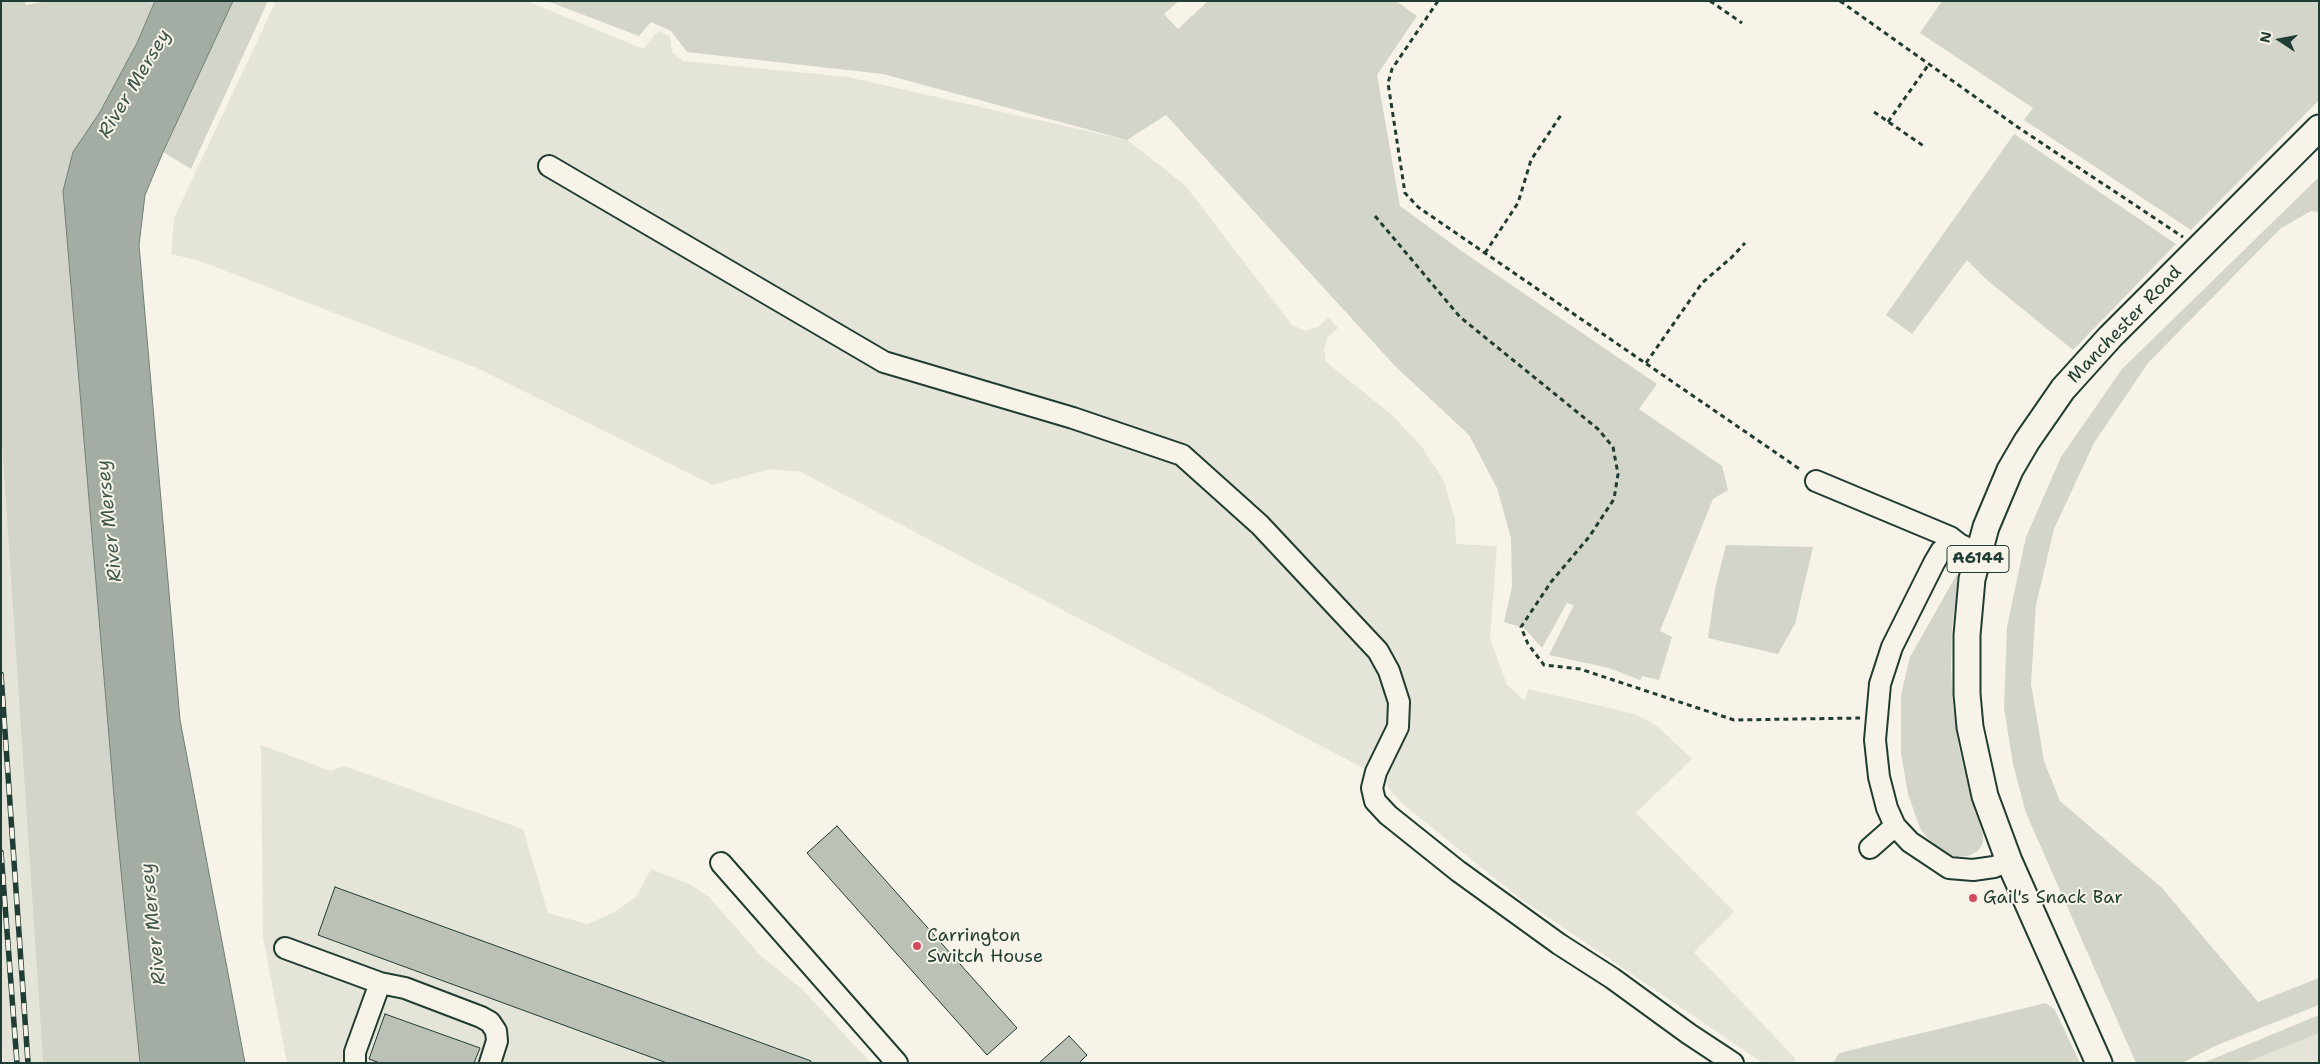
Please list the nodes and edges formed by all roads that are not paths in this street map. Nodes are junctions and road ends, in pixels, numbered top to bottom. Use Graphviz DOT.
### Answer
graph roads {
  1 [pos="2319,128"];
  2 [pos="549,166"];
  3 [pos="1816,481"];
  4 [pos="1969,549"];
  5 [pos="1895,826"];
  6 [pos="1870,848"];
  7 [pos="2009,861"];
  8 [pos="722,863"];
  9 [pos="285,948"];
  10 [pos="380,983"];
  11 [pos="355,1063"];
  12 [pos="490,1063"];
  13 [pos="897,1063"];
  14 [pos="1733,1063"];
  15 [pos="2099,1063"];
  1 -- 4 [label="main road, Manchester Road / A6144"];
  2 -- 14 [label="street"];
  3 -- 4 [label="street"];
  4 -- 5 [label="street"];
  4 -- 7 [label="main road, Manchester Road / A6144"];
  5 -- 6 [label="street"];
  5 -- 7 [label="street"];
  7 -- 15 [label="main road, Manchester Road / A6144"];
  8 -- 13 [label="street"];
  9 -- 10 [label="street"];
  10 -- 11 [label="street"];
  10 -- 12 [label="street"];
}
